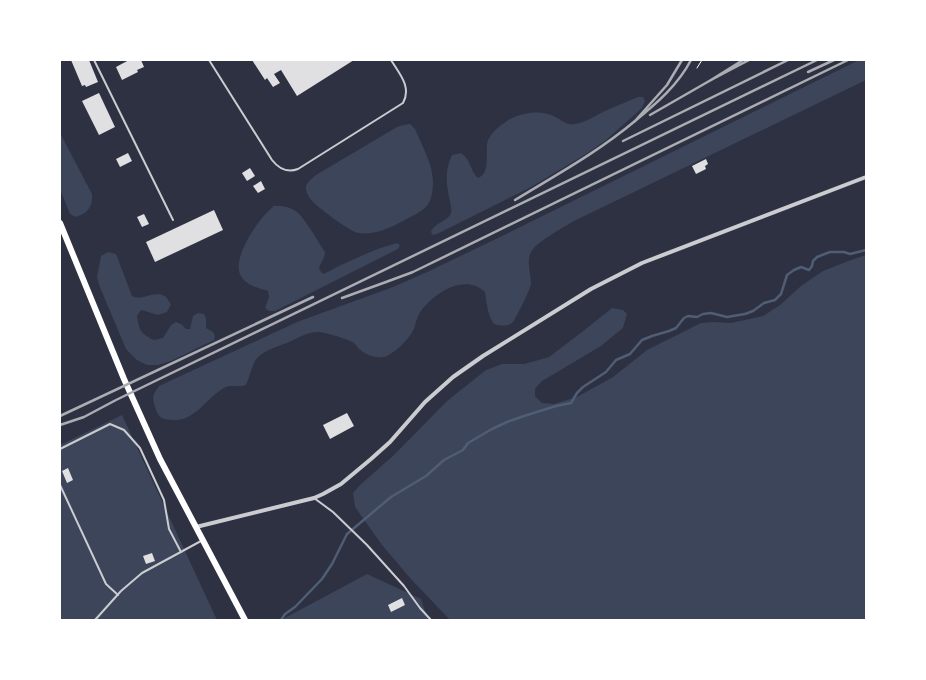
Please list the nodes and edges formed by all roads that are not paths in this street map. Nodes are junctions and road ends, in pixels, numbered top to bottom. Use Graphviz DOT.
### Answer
graph roads {
  1 [pos="94,60"];
  2 [pos="209,60"];
  3 [pos="391,60"];
  4 [pos="866,177"];
  5 [pos="174,220"];
  6 [pos="60,223"];
  7 [pos="60,449"];
  8 [pos="60,485"];
  9 [pos="314,498"];
  10 [pos="196,527"];
  11 [pos="203,540"];
  12 [pos="181,552"];
  13 [pos="118,596"];
  14 [pos="95,620"];
  15 [pos="245,620"];
  16 [pos="431,620"];
  1 -- 5 [label="lane"];
  2 -- 3 [label="lane"];
  4 -- 9 [label="street"];
  6 -- 10 [label="main road"];
  7 -- 12 [label="lane"];
  8 -- 13 [label="lane"];
  9 -- 10 [label="street"];
  9 -- 16 [label="lane"];
  10 -- 11 [label="main road"];
  11 -- 12 [label="lane"];
  11 -- 15 [label="main road"];
  12 -- 13 [label="lane"];
  13 -- 14 [label="lane"];
}
